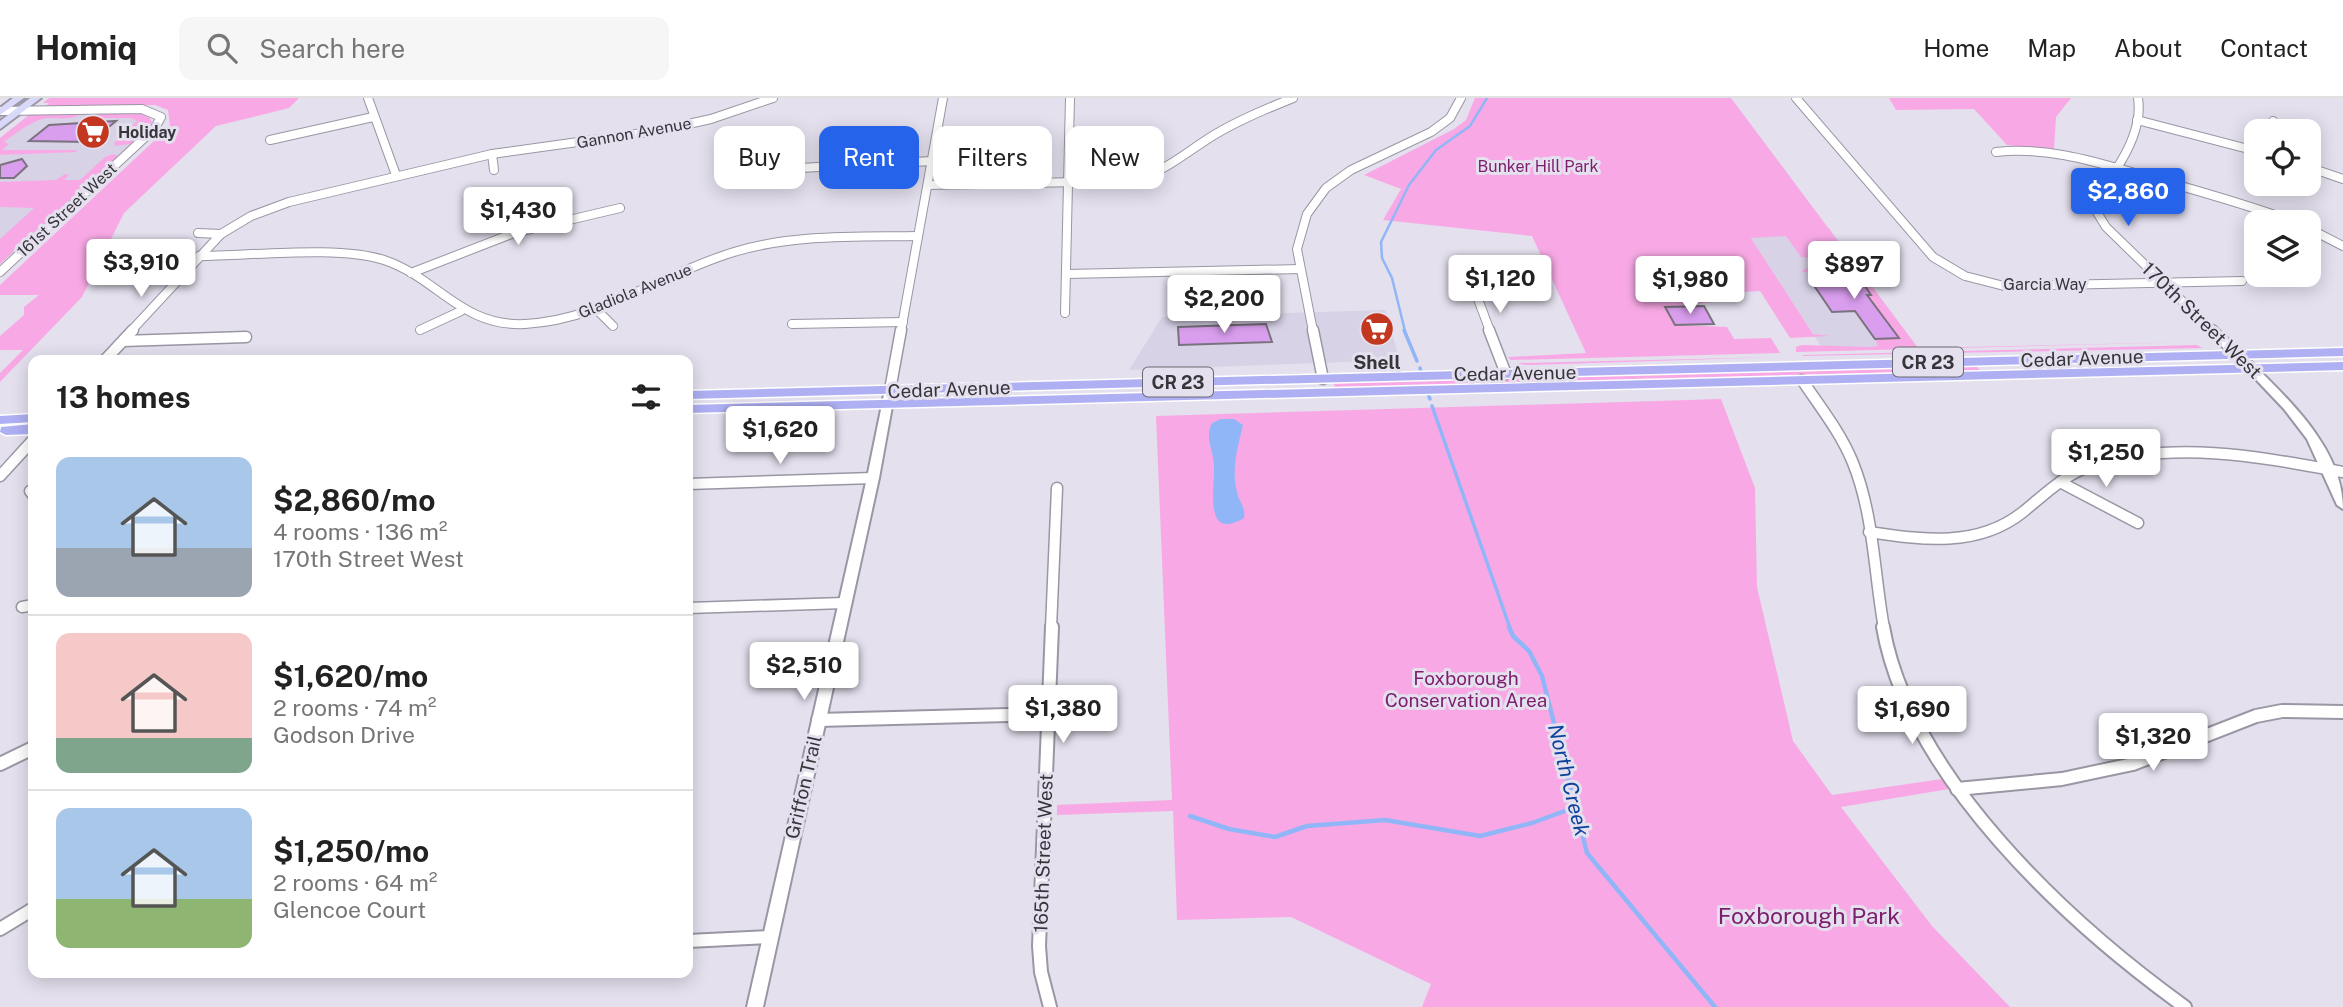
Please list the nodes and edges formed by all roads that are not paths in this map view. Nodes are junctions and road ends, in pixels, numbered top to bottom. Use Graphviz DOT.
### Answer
graph roads {
  1 [pos="19,98"];
  2 [pos="36,98"];
  3 [pos="368,98"];
  4 [pos="774,98"];
  5 [pos="943,98"];
  6 [pos="1070,98"];
  7 [pos="1293,98"];
  8 [pos="1461,98"];
  9 [pos="1796,98"];
  10 [pos="2138,98"];
  11 [pos="20,110"];
  12 [pos="1,111"];
  13 [pos="373,117"];
  14 [pos="2137,120"];
  15 [pos="0,126"];
  16 [pos="1070,126"];
  17 [pos="270,141"];
  18 [pos="2244,146"];
  19 [pos="1996,152"];
  20 [pos="492,154"];
  21 [pos="932,161"];
  22 [pos="805,168"];
  23 [pos="2117,168"];
  24 [pos="494,170"];
  25 [pos="1164,170"];
  26 [pos="2321,171"];
  27 [pos="396,175"];
  28 [pos="2343,179"];
  29 [pos="1066,183"];
  30 [pos="928,186"];
  31 [pos="1069,189"];
  32 [pos="620,208"];
  33 [pos="2258,210"];
  34 [pos="198,233"];
  35 [pos="221,234"];
  36 [pos="2321,235"];
  37 [pos="918,236"];
  38 [pos="2343,246"];
  39 [pos="199,256"];
  40 [pos="1466,267"];
  41 [pos="1300,269"];
  42 [pos="1,270"];
  43 [pos="411,273"];
  44 [pos="1067,274"];
  45 [pos="2242,281"];
  46 [pos="2164,283"];
  47 [pos="596,309"];
  48 [pos="461,311"];
  49 [pos="1065,313"];
  50 [pos="903,321"];
  51 [pos="792,324"];
  52 [pos="613,326"];
  53 [pos="420,330"];
  54 [pos="246,337"];
  55 [pos="123,341"];
  56 [pos="2343,352"];
  57 [pos="2236,354"];
  58 [pos="110,355"];
  59 [pos="2343,366"];
  60 [pos="2251,368"];
  61 [pos="1506,374"];
  62 [pos="1323,379"];
  63 [pos="1802,380"];
  64 [pos="1256,394"];
  65 [pos="693,395"];
  66 [pos="888,397"];
  67 [pos="28,408"];
  68 [pos="0,409"];
  69 [pos="693,409"];
  70 [pos="28,418"];
  71 [pos="0,420"];
  72 [pos="28,429"];
  73 [pos="0,430"];
  74 [pos="28,445"];
  75 [pos="2327,470"];
  76 [pos="2343,472"];
  77 [pos="0,476"];
  78 [pos="873,478"];
  79 [pos="2060,482"];
  80 [pos="693,484"];
  81 [pos="1057,488"];
  82 [pos="2343,505"];
  83 [pos="2138,523"];
  84 [pos="1870,532"];
  85 [pos="844,603"];
  86 [pos="693,608"];
  87 [pos="2343,712"];
  88 [pos="1048,714"];
  89 [pos="818,720"];
  90 [pos="28,750"];
  91 [pos="0,764"];
  92 [pos="1957,789"];
  93 [pos="28,916"];
  94 [pos="0,929"];
  95 [pos="770,937"];
  96 [pos="693,941"];
  97 [pos="755,1007"];
  98 [pos="1050,1007"];
  99 [pos="2185,1007"];
  1 -- 12 [label="main road"];
  2 -- 11 [label="main road"];
  3 -- 13 [label="street"];
  4 -- 20 [label="street, Gannon Avenue"];
  5 -- 21 [label="street"];
  6 -- 16 [label="street"];
  7 -- 25 [label="street"];
  8 -- 41 [label="street"];
  9 -- 46 [label="street, Garcia Way"];
  10 -- 14 [label="street, 170th Street West"];
  11 -- 12 [label="street"];
  11 -- 15 [label="main road"];
  11 -- 42 [label="street, 161st Street West"];
  13 -- 17 [label="street"];
  13 -- 27 [label="street"];
  14 -- 18 [label="street"];
  14 -- 23 [label="street, 170th Street West"];
  19 -- 23 [label="street"];
  20 -- 24 [label="street"];
  20 -- 27 [label="street, Gannon Avenue"];
  21 -- 22 [label="street"];
  21 -- 30 [label="street"];
  23 -- 33 [label="street"];
  23 -- 46 [label="street, 170th Street West"];
  26 -- 28 [label="street"];
  27 -- 35 [label="street, Gannon Avenue"];
  29 -- 30 [label="street"];
  30 -- 37 [label="street"];
  31 -- 44 [label="street"];
  32 -- 43 [label="street"];
  34 -- 35 [label="street"];
  35 -- 39 [label="street, Gannon Avenue"];
  36 -- 38 [label="street"];
  37 -- 47 [label="street, Gladiola Avenue"];
  37 -- 50 [label="street"];
  39 -- 43 [label="street, Gladiola Avenue"];
  39 -- 55 [label="street, Gannon Avenue"];
  40 -- 61 [label="street"];
  41 -- 44 [label="street"];
  41 -- 62 [label="street"];
  43 -- 48 [label="street, Gladiola Avenue"];
  44 -- 49 [label="street"];
  45 -- 46 [label="street, Garcia Way"];
  46 -- 57 [label="street, 170th Street West"];
  47 -- 48 [label="street, Gladiola Avenue"];
  47 -- 52 [label="street"];
  48 -- 53 [label="street"];
  50 -- 51 [label="street"];
  50 -- 66 [label="street"];
  54 -- 55 [label="street"];
  55 -- 58 [label="street, Gannon Avenue"];
  56 -- 57 [label="main road, Cedar Avenue / CR 23"];
  57 -- 60 [label="street, 170th Street West"];
  57 -- 61 [label="main road, Cedar Avenue / CR 23"];
  59 -- 60 [label="main road, Cedar Avenue / CR 23"];
  60 -- 63 [label="main road, Cedar Avenue / CR 23"];
  60 -- 75 [label="street, 170th Street West"];
  61 -- 62 [label="main road, Cedar Avenue / CR 23"];
  62 -- 64 [label="main road"];
  62 -- 66 [label="main road, Cedar Avenue / CR 23"];
  63 -- 64 [label="main road, Cedar Avenue / CR 23"];
  63 -- 84 [label="street"];
  64 -- 66 [label="main road, Cedar Avenue / CR 23"];
  65 -- 66 [label="main road, Cedar Avenue / CR 23"];
  66 -- 69 [label="main road, Cedar Avenue / CR 23"];
  66 -- 78 [label="street, Griffon Trail"];
  67 -- 68 [label="main road"];
  70 -- 71 [label="main road"];
  72 -- 73 [label="main road"];
  74 -- 77 [label="street"];
  75 -- 76 [label="street"];
  75 -- 79 [label="street"];
  75 -- 82 [label="street, 170th Street West"];
  78 -- 80 [label="street"];
  78 -- 85 [label="street, Griffon Trail"];
  79 -- 83 [label="street"];
  79 -- 84 [label="street"];
  81 -- 88 [label="street, 165th Street West"];
  84 -- 92 [label="street"];
  85 -- 86 [label="street"];
  85 -- 89 [label="street, Griffon Trail"];
  87 -- 92 [label="street"];
  88 -- 89 [label="street"];
  88 -- 98 [label="street, 165th Street West"];
  89 -- 95 [label="street, Griffon Trail"];
  90 -- 91 [label="street"];
  92 -- 99 [label="street"];
  93 -- 94 [label="street"];
  95 -- 96 [label="street"];
  95 -- 97 [label="street, Griffon Trail"];
}
